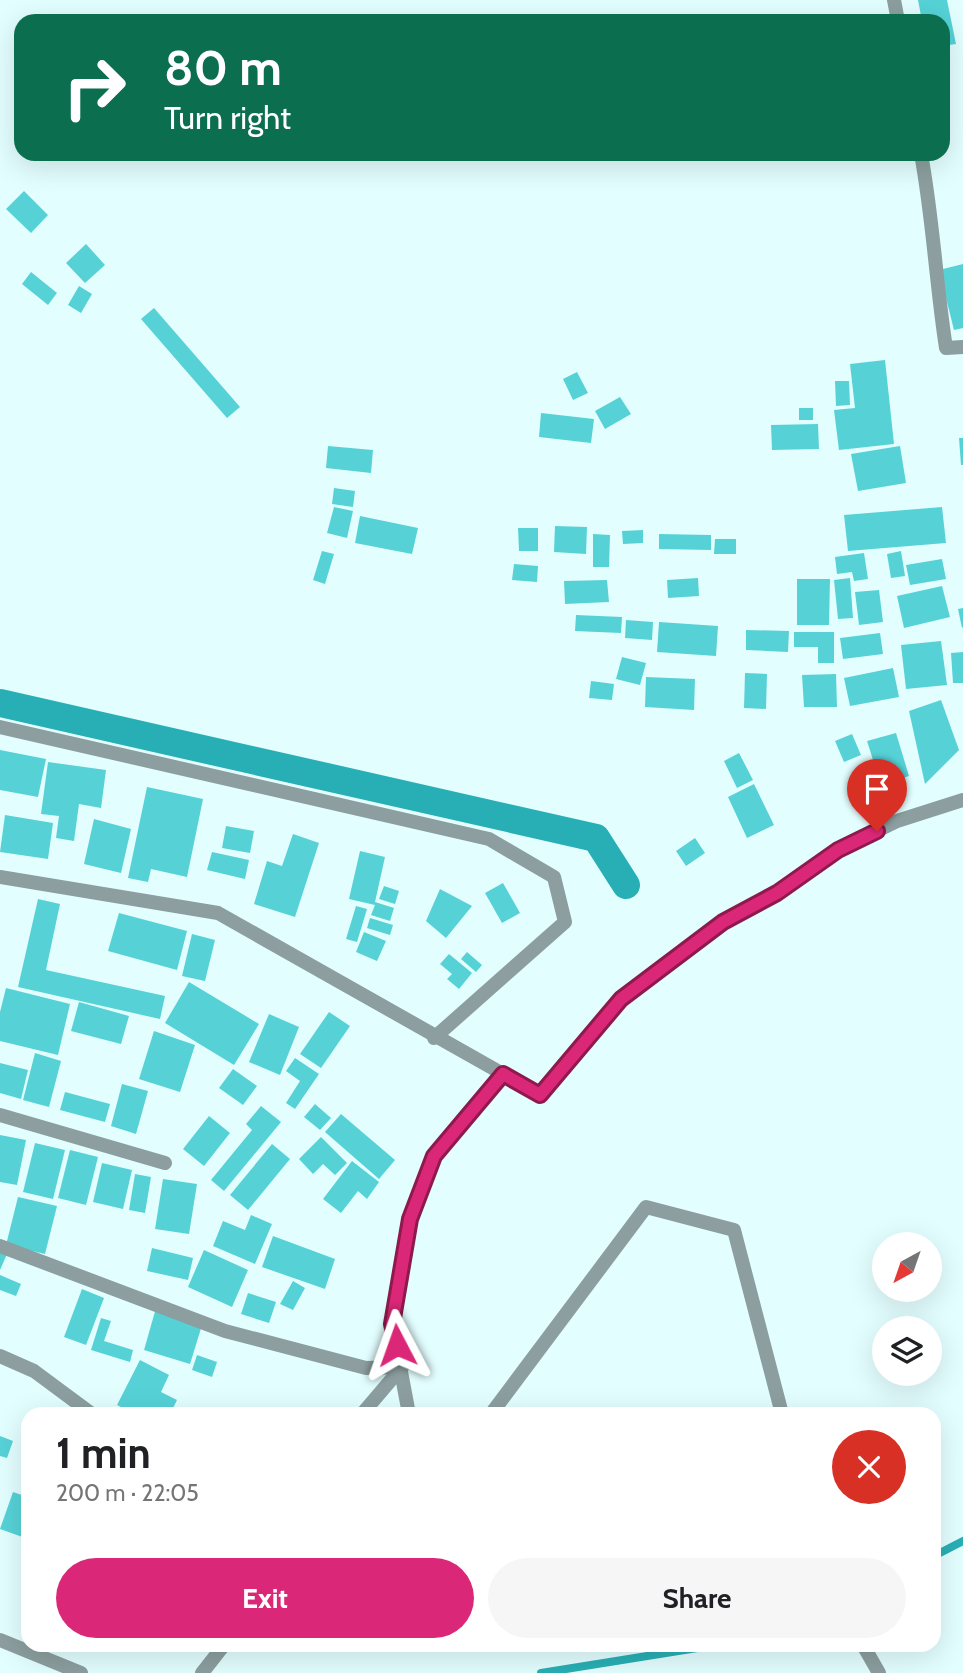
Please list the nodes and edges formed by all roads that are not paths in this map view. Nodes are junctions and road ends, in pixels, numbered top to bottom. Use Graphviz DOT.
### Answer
graph roads {
  1 [pos="921,161"];
  2 [pos="963,347"];
  3 [pos="0,727"];
  4 [pos="963,800"];
  5 [pos="0,877"];
  6 [pos="434,1038"];
  7 [pos="503,1074"];
  8 [pos="0,1115"];
  9 [pos="165,1163"];
  10 [pos="0,1246"];
  11 [pos="0,1356"];
  12 [pos="402,1367"];
  13 [pos="83,1407"];
  14 [pos="368,1407"];
  15 [pos="408,1407"];
  16 [pos="496,1407"];
  17 [pos="780,1407"];
  18 [pos="0,1640"];
  19 [pos="21,1645"];
  20 [pos="44,1652"];
  21 [pos="218,1652"];
  22 [pos="866,1652"];
  23 [pos="867,1652"];
  24 [pos="81,1673"];
  25 [pos="202,1673"];
  26 [pos="863,1673"];
  27 [pos="879,1673"];
  1 -- 2 [label="street"];
  3 -- 6 [label="street"];
  4 -- 7 [label="street"];
  5 -- 6 [label="street"];
  6 -- 7 [label="street"];
  7 -- 12 [label="street"];
  8 -- 9 [label="street"];
  10 -- 12 [label="street"];
  11 -- 13 [label="street"];
  12 -- 14 [label="street"];
  12 -- 15 [label="street"];
  16 -- 17 [label="street"];
  18 -- 19 [label="street"];
  20 -- 24 [label="street"];
  21 -- 25 [label="street"];
  22 -- 26 [label="street"];
  23 -- 27 [label="street"];
}
